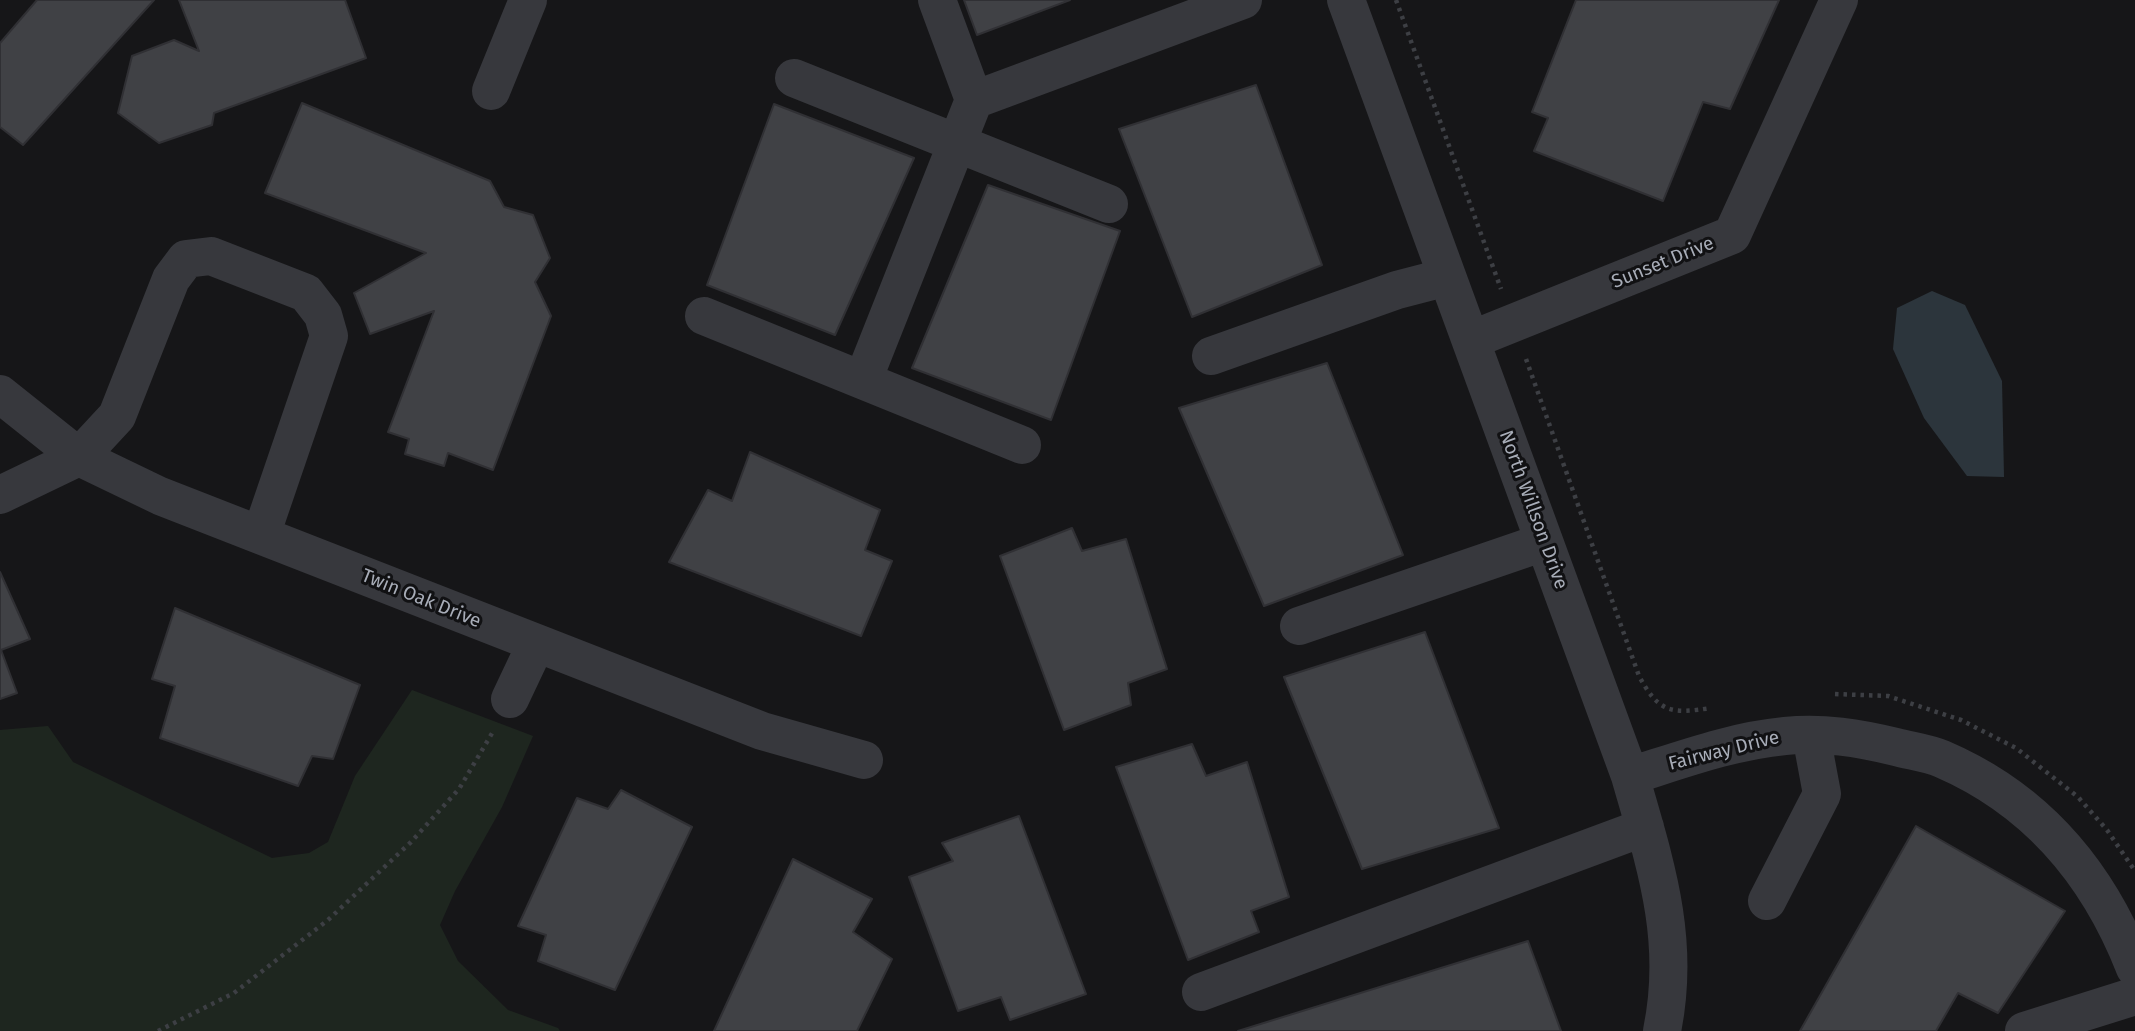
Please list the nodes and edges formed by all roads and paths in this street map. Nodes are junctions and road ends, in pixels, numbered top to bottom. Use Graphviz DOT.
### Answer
graph roads {
  1 [pos="528,0"];
  2 [pos="937,0"];
  3 [pos="1243,0"];
  4 [pos="1346,0"];
  5 [pos="1396,0"];
  6 [pos="1839,0"];
  7 [pos="1202,7"];
  8 [pos="794,78"];
  9 [pos="491,91"];
  10 [pos="974,100"];
  11 [pos="957,142"];
  12 [pos="1109,204"];
  13 [pos="1447,277"];
  14 [pos="704,316"];
  15 [pos="1513,323"];
  16 [pos="1471,340"];
  17 [pos="1211,356"];
  18 [pos="863,380"];
  19 [pos="3,400"];
  20 [pos="1022,445"];
  21 [pos="79,457"];
  22 [pos="0,495"];
  23 [pos="261,535"];
  24 [pos="1544,542"];
  25 [pos="1299,626"];
  26 [pos="536,644"];
  27 [pos="1832,694"];
  28 [pos="510,699"];
  29 [pos="1722,706"];
  30 [pos="1811,735"];
  31 [pos="864,760"];
  32 [pos="1630,776"];
  33 [pos="1645,827"];
  34 [pos="2135,872"];
  35 [pos="1767,901"];
  36 [pos="2135,968"];
  37 [pos="1201,992"];
  38 [pos="2135,996"];
  39 [pos="158,1031"];
  40 [pos="1662,1031"];
  41 [pos="2024,1031"];
  1 -- 9 [label="street"];
  2 -- 10 [label="street"];
  3 -- 7 [label="street"];
  4 -- 13 [label="street, North Willson Drive"];
  5 -- 15 [label="path"];
  6 -- 15 [label="street, Sunset Drive"];
  7 -- 10 [label="street"];
  8 -- 11 [label="street"];
  10 -- 11 [label="street"];
  11 -- 12 [label="street"];
  11 -- 18 [label="street"];
  13 -- 16 [label="street, North Willson Drive"];
  13 -- 17 [label="street"];
  14 -- 18 [label="street"];
  15 -- 16 [label="street, Sunset Drive"];
  15 -- 29 [label="path"];
  16 -- 24 [label="street, North Willson Drive"];
  18 -- 20 [label="street"];
  19 -- 21 [label="street, Twin Oak Drive"];
  21 -- 22 [label="street"];
  21 -- 23 [label="street, Twin Oak Drive"];
  21 -- 23 [label="street"];
  23 -- 26 [label="street, Twin Oak Drive"];
  24 -- 25 [label="street"];
  24 -- 32 [label="street, North Willson Drive"];
  26 -- 28 [label="street"];
  26 -- 31 [label="street, Twin Oak Drive"];
  27 -- 34 [label="path"];
  28 -- 39 [label="path"];
  30 -- 32 [label="street, Fairway Drive"];
  30 -- 35 [label="street"];
  30 -- 36 [label="street, Fairway Drive"];
  32 -- 33 [label="street, North Willson Drive"];
  33 -- 37 [label="street"];
  33 -- 40 [label="street, North Willson Drive"];
  38 -- 41 [label="street"];
}
